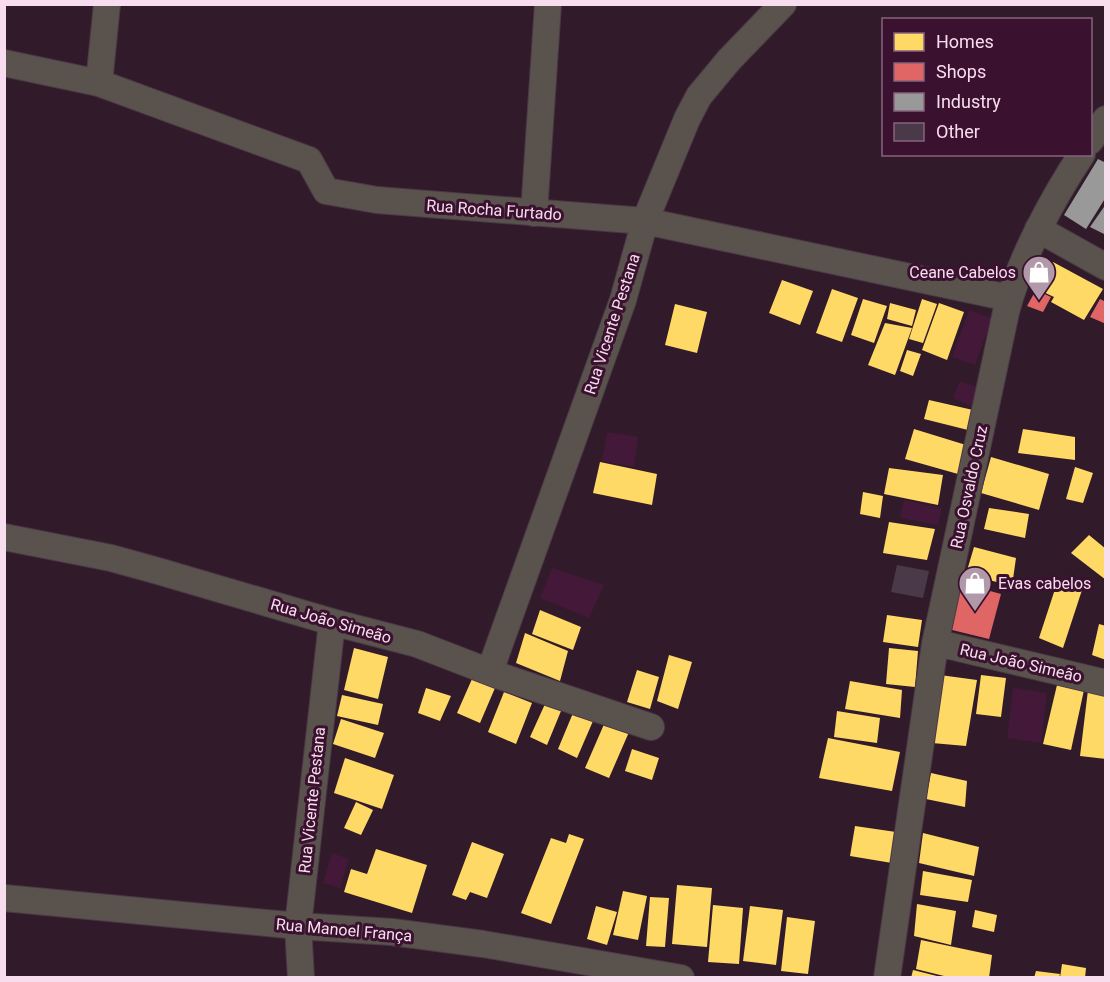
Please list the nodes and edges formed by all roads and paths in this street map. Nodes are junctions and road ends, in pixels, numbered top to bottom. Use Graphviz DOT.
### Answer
graph roads {
  1 [pos="107,4"];
  2 [pos="548,4"];
  3 [pos="783,4"];
  4 [pos="4,63"];
  5 [pos="99,83"];
  6 [pos="1106,119"];
  7 [pos="1092,138"];
  8 [pos="1081,156"];
  9 [pos="534,213"];
  10 [pos="645,221"];
  11 [pos="1038,229"];
  12 [pos="1106,267"];
  13 [pos="1009,298"];
  14 [pos="4,537"];
  15 [pos="332,622"];
  16 [pos="935,644"];
  17 [pos="490,671"];
  18 [pos="1106,683"];
  19 [pos="651,727"];
  20 [pos="4,898"];
  21 [pos="298,926"];
  22 [pos="301,978"];
  23 [pos="681,978"];
  24 [pos="887,978"];
  1 -- 5 [label="street"];
  2 -- 9 [label="street"];
  3 -- 10 [label="street, Rua Vicente Pestana"];
  4 -- 5 [label="street, Rua Rocha Furtado"];
  5 -- 9 [label="street, Rua Rocha Furtado"];
  6 -- 7 [label="street"];
  8 -- 11 [label="street, Rua Osvaldo Cruz"];
  9 -- 10 [label="street, Rua Rocha Furtado"];
  10 -- 13 [label="street, Rua Rocha Furtado"];
  10 -- 17 [label="street, Rua Vicente Pestana"];
  11 -- 12 [label="street"];
  11 -- 13 [label="street, Rua Osvaldo Cruz"];
  13 -- 16 [label="street, Rua Osvaldo Cruz"];
  14 -- 15 [label="street, Rua João Simeão"];
  15 -- 17 [label="street, Rua João Simeão"];
  15 -- 21 [label="street, Rua Vicente Pestana"];
  16 -- 18 [label="street, Rua João Simeão"];
  16 -- 24 [label="street, Rua Osvaldo Cruz"];
  17 -- 19 [label="street, Rua João Simeão"];
  20 -- 21 [label="street, Rua Manoel França"];
  21 -- 22 [label="street, Rua Vicente Pestana"];
  21 -- 23 [label="street, Rua Manoel França"];
}
